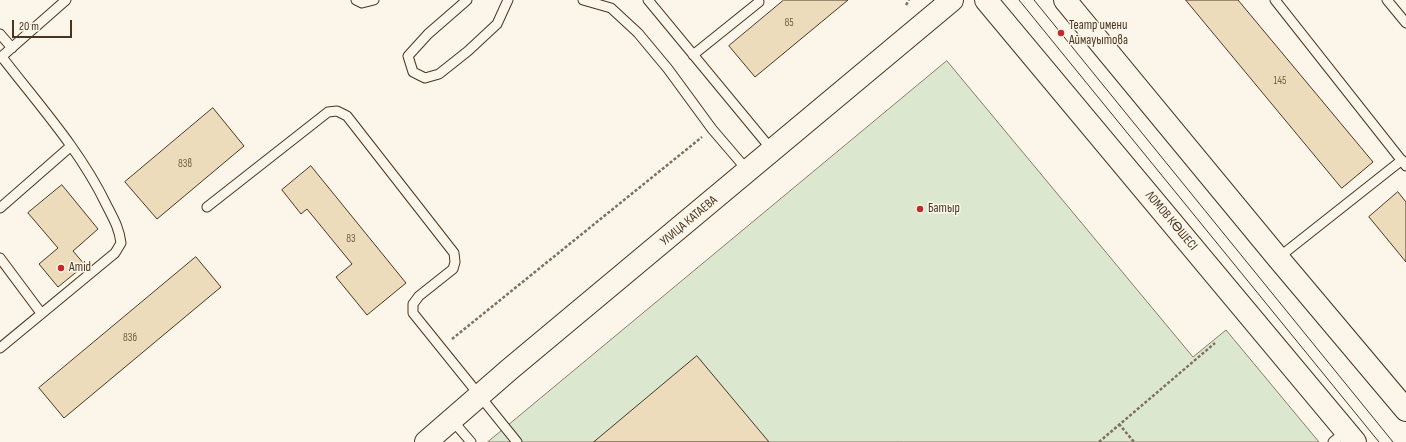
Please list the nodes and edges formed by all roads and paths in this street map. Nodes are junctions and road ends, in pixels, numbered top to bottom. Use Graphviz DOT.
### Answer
graph roads {
  1 [pos="66,0"];
  2 [pos="356,0"];
  3 [pos="374,0"];
  4 [pos="467,0"];
  5 [pos="508,0"];
  6 [pos="583,0"];
  7 [pos="648,0"];
  8 [pos="909,0"];
  9 [pos="952,0"];
  10 [pos="986,0"];
  11 [pos="1066,0"];
  12 [pos="1275,0"];
  13 [pos="1387,0"];
  14 [pos="758,2"];
  15 [pos="906,5"];
  16 [pos="1406,23"];
  17 [pos="0,34"];
  18 [pos="12,48"];
  19 [pos="694,55"];
  20 [pos="1,57"];
  21 [pos="712,129"];
  22 [pos="71,146"];
  23 [pos="773,151"];
  24 [pos="1404,163"];
  25 [pos="748,171"];
  26 [pos="207,207"];
  27 [pos="0,208"];
  28 [pos="0,258"];
  29 [pos="1278,258"];
  30 [pos="41,313"];
  31 [pos="1215,343"];
  32 [pos="0,348"];
  33 [pos="441,348"];
  34 [pos="480,396"];
  35 [pos="1406,410"];
  36 [pos="452,420"];
  37 [pos="1119,424"];
  38 [pos="1345,438"];
  39 [pos="426,442"];
  40 [pos="471,442"];
  41 [pos="517,442"];
  42 [pos="1098,442"];
  43 [pos="1134,442"];
  1 -- 18 [label="lane"];
  2 -- 3 [label="lane"];
  4 -- 5 [label="lane"];
  6 -- 21 [label="lane"];
  7 -- 19 [label="lane"];
  8 -- 15 [label="path"];
  9 -- 23 [label="main road, УЛИЦА КАТАЕВА"];
  10 -- 38 [label="main road, ЛОМОВ КӨШЕСІ"];
  11 -- 29 [label="main road"];
  12 -- 24 [label="lane"];
  13 -- 16 [label="lane"];
  14 -- 19 [label="lane"];
  17 -- 18 [label="lane"];
  18 -- 20 [label="lane"];
  19 -- 23 [label="lane"];
  20 -- 22 [label="lane"];
  21 -- 25 [label="lane"];
  21 -- 33 [label="path"];
  22 -- 27 [label="lane"];
  22 -- 30 [label="lane"];
  23 -- 25 [label="main road, УЛИЦА КАТАЕВА"];
  24 -- 29 [label="lane"];
  25 -- 34 [label="main road, УЛИЦА КАТАЕВА"];
  26 -- 33 [label="lane"];
  28 -- 30 [label="lane"];
  29 -- 35 [label="main road"];
  30 -- 32 [label="lane"];
  31 -- 37 [label="path"];
  33 -- 34 [label="lane"];
  34 -- 36 [label="main road, УЛИЦА КАТАЕВА"];
  34 -- 41 [label="lane"];
  36 -- 39 [label="main road, УЛИЦА КАТАЕВА"];
  36 -- 40 [label="lane"];
  37 -- 42 [label="path"];
  37 -- 43 [label="path"];
}
